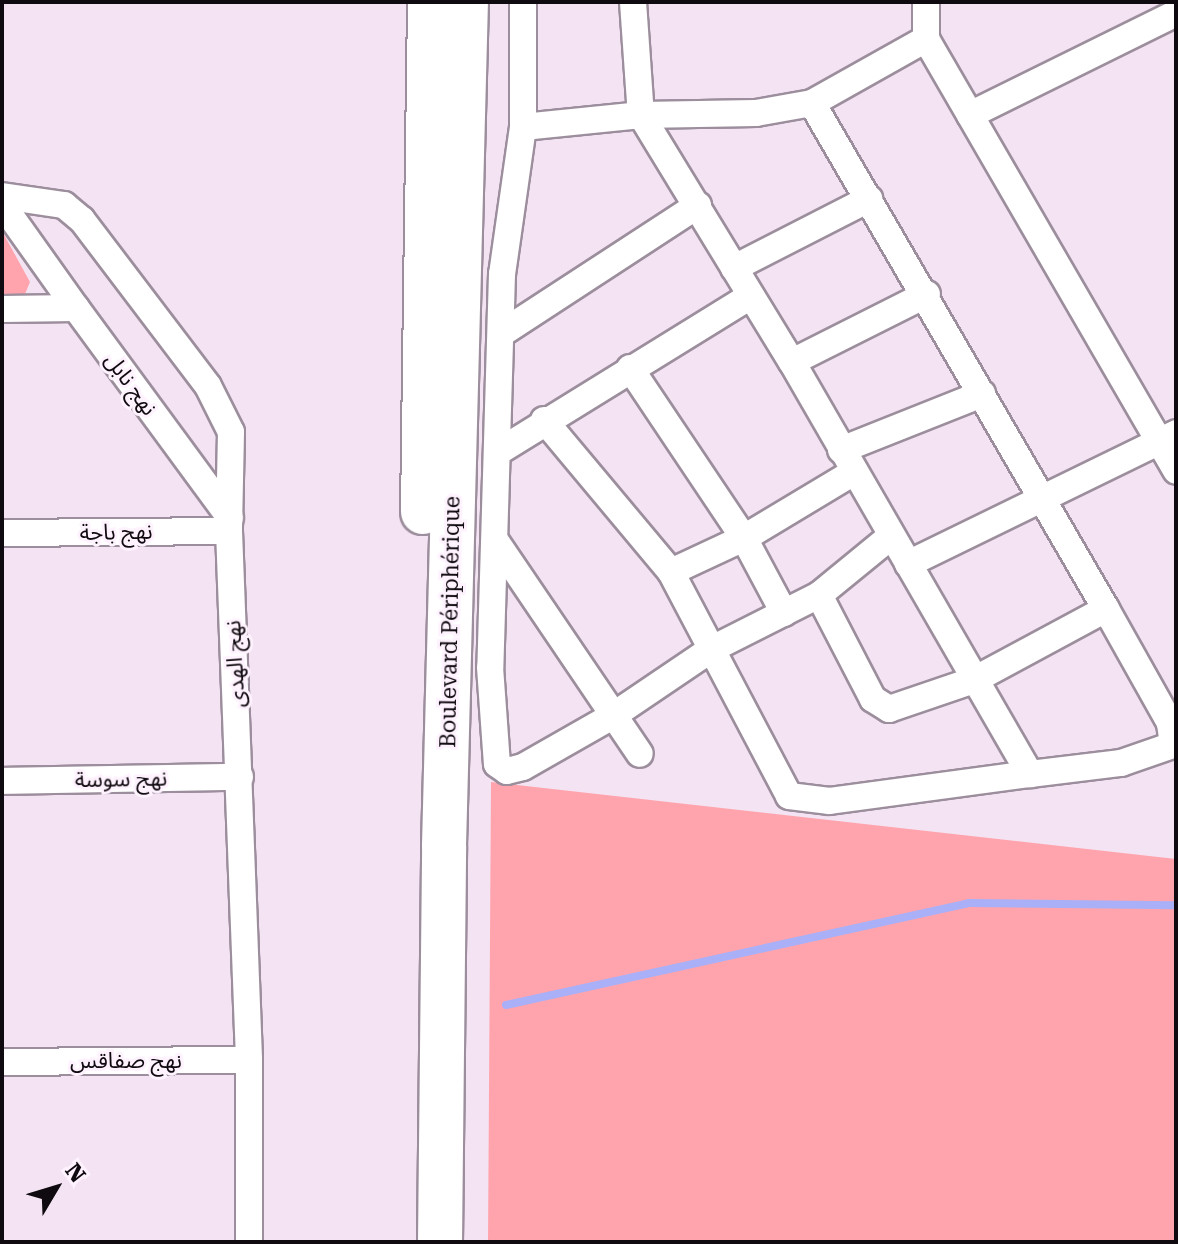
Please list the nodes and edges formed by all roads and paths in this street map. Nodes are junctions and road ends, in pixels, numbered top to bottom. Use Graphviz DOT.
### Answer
graph roads {
  1 [pos="430,2"];
  2 [pos="466,2"];
  3 [pos="523,2"];
  4 [pos="633,2"];
  5 [pos="926,2"];
  6 [pos="1176,13"];
  7 [pos="926,39"];
  8 [pos="812,103"];
  9 [pos="641,115"];
  10 [pos="970,115"];
  11 [pos="523,127"];
  12 [pos="2,196"];
  13 [pos="869,199"];
  14 [pos="2,204"];
  15 [pos="698,205"];
  16 [pos="734,268"];
  17 [pos="927,294"];
  18 [pos="751,296"];
  19 [pos="76,308"];
  20 [pos="2,309"];
  21 [pos="502,333"];
  22 [pos="792,362"];
  23 [pos="630,368"];
  24 [pos="982,394"];
  25 [pos="544,420"];
  26 [pos="1168,438"];
  27 [pos="498,452"];
  28 [pos="847,462"];
  29 [pos="1176,471"];
  30 [pos="1042,499"];
  31 [pos="230,525"];
  32 [pos="2,533"];
  33 [pos="891,536"];
  34 [pos="744,538"];
  35 [pos="495,540"];
  36 [pos="908,564"];
  37 [pos="671,572"];
  38 [pos="819,595"];
  39 [pos="1106,609"];
  40 [pos="784,613"];
  41 [pos="710,650"];
  42 [pos="974,680"];
  43 [pos="614,715"];
  44 [pos="640,754"];
  45 [pos="1030,774"];
  46 [pos="240,777"];
  47 [pos="2,781"];
  48 [pos="249,1060"];
  49 [pos="2,1062"];
  50 [pos="249,1242"];
  51 [pos="410,1242"];
  52 [pos="440,1242"];
  1 -- 51 [label="highway, Boulevard Périphérique"];
  2 -- 52 [label="highway, Boulevard Périphérique"];
  3 -- 11 [label="street"];
  4 -- 9 [label="street"];
  5 -- 7 [label="street"];
  6 -- 10 [label="street"];
  7 -- 8 [label="street"];
  7 -- 10 [label="street"];
  8 -- 9 [label="street"];
  8 -- 13 [label="street"];
  9 -- 11 [label="street"];
  9 -- 15 [label="street"];
  10 -- 26 [label="street"];
  11 -- 21 [label="street"];
  12 -- 31 [label="street, نهج الهدى"];
  13 -- 16 [label="street"];
  13 -- 17 [label="street"];
  14 -- 19 [label="street, نهج نابل"];
  15 -- 16 [label="street"];
  15 -- 21 [label="street"];
  16 -- 18 [label="street"];
  17 -- 22 [label="street"];
  17 -- 24 [label="street"];
  18 -- 22 [label="street"];
  18 -- 23 [label="street"];
  19 -- 20 [label="street"];
  19 -- 31 [label="street, نهج نابل"];
  21 -- 27 [label="street"];
  22 -- 28 [label="street"];
  23 -- 25 [label="street"];
  23 -- 34 [label="street"];
  24 -- 28 [label="street"];
  24 -- 30 [label="street"];
  25 -- 27 [label="street"];
  25 -- 37 [label="street"];
  26 -- 29 [label="street"];
  26 -- 30 [label="street"];
  27 -- 35 [label="street"];
  28 -- 33 [label="street"];
  28 -- 34 [label="street"];
  30 -- 36 [label="street"];
  30 -- 39 [label="street"];
  31 -- 32 [label="street, نهج باجة"];
  31 -- 46 [label="street, نهج الهدى"];
  33 -- 36 [label="street"];
  33 -- 38 [label="street"];
  34 -- 37 [label="street"];
  34 -- 40 [label="street"];
  35 -- 43 [label="street"];
  35 -- 43 [label="street"];
  36 -- 42 [label="street"];
  37 -- 41 [label="street"];
  38 -- 40 [label="street"];
  38 -- 42 [label="street"];
  39 -- 42 [label="street"];
  39 -- 45 [label="street"];
  40 -- 41 [label="street"];
  41 -- 43 [label="street"];
  41 -- 45 [label="street"];
  42 -- 45 [label="street"];
  43 -- 44 [label="street"];
  46 -- 47 [label="street, نهج سوسة"];
  46 -- 48 [label="street, نهج الهدى"];
  48 -- 49 [label="street, نهج صفاقس"];
  48 -- 50 [label="street, نهج الهدى"];
}
